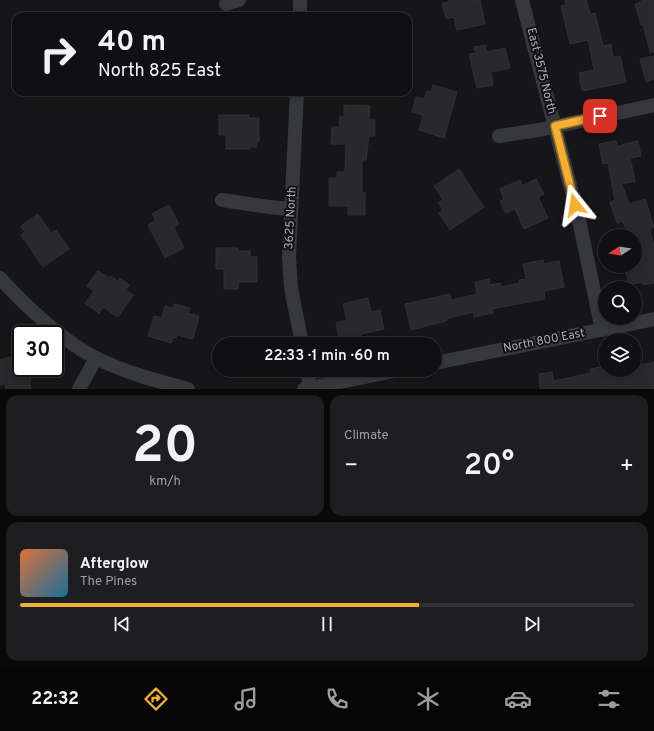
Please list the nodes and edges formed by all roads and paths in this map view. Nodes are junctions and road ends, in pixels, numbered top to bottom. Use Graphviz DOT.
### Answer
graph roads {
  1 [pos="300,0"];
  2 [pos="522,0"];
  3 [pos="300,12"];
  4 [pos="297,96"];
  5 [pos="654,105"];
  6 [pos="555,126"];
  7 [pos="499,136"];
  8 [pos="222,200"];
  9 [pos="291,209"];
  10 [pos="0,278"];
  11 [pos="654,319"];
  12 [pos="602,330"];
  13 [pos="301,337"];
  14 [pos="96,358"];
  15 [pos="442,362"];
  16 [pos="307,377"];
  17 [pos="364,377"];
  18 [pos="307,388"];
  19 [pos="79,389"];
  20 [pos="188,389"];
  1 -- 3 [label="street"];
  2 -- 6 [label="street, East 3575 North"];
  4 -- 9 [label="street, 3625 North"];
  5 -- 6 [label="street"];
  6 -- 7 [label="street"];
  6 -- 12 [label="street, East 3575 North"];
  8 -- 9 [label="street"];
  9 -- 13 [label="street, 3625 North"];
  10 -- 14 [label="street"];
  11 -- 12 [label="street, North 800 East"];
  12 -- 15 [label="street, North 800 East"];
  14 -- 19 [label="street"];
  14 -- 20 [label="street"];
  16 -- 18 [label="street"];
  17 -- 18 [label="street"];
}
